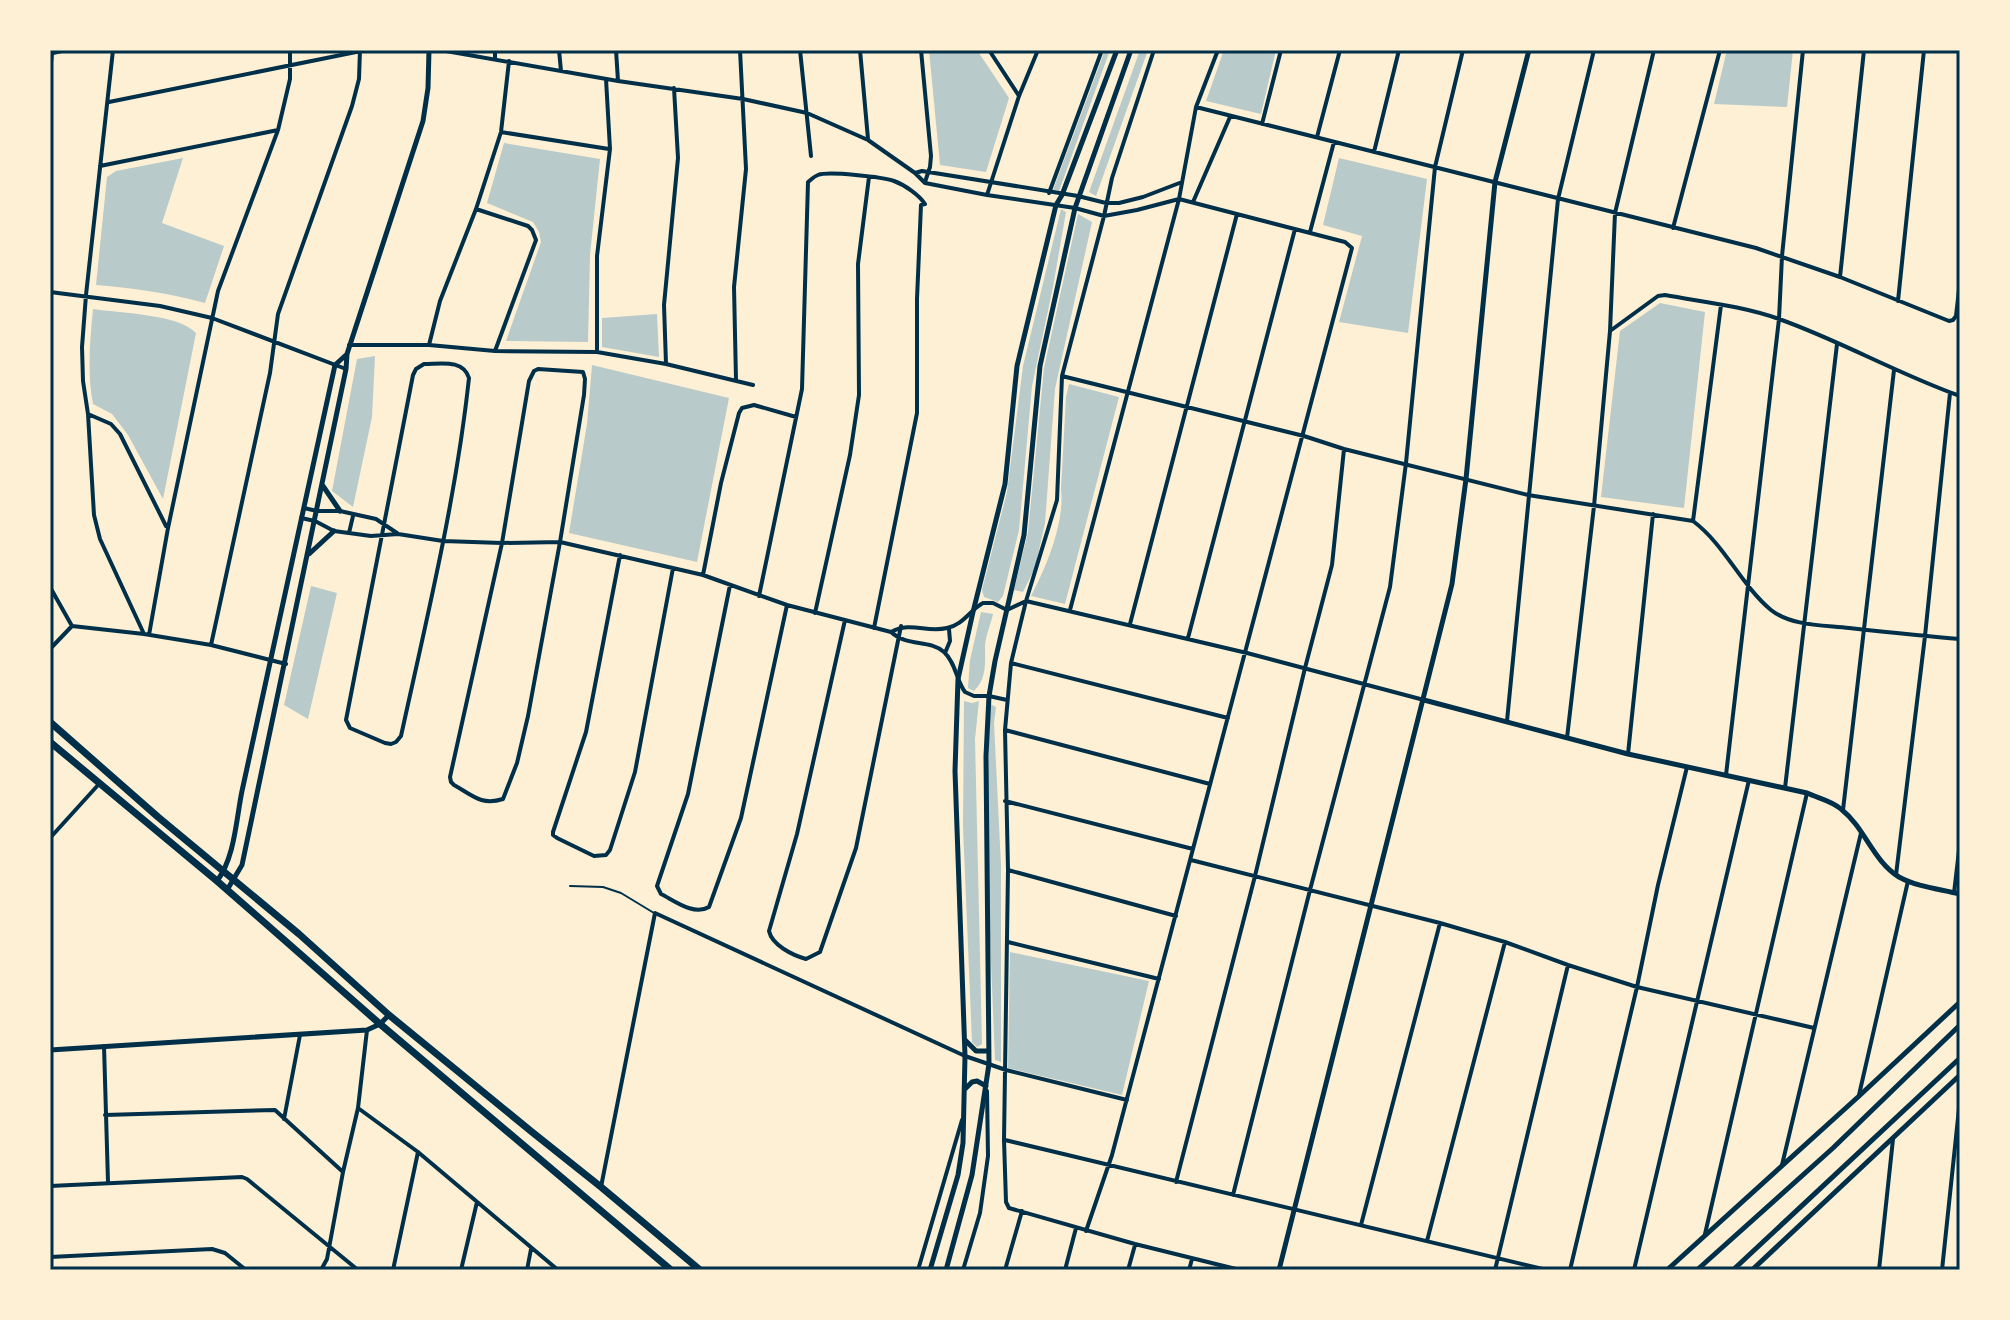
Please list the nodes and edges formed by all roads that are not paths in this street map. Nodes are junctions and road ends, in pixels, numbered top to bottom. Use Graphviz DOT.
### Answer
graph roads {
  1 [pos="66,50"];
  2 [pos="113,50"];
  3 [pos="290,50"];
  4 [pos="360,50"];
  5 [pos="386,50"];
  6 [pos="429,50"];
  7 [pos="440,50"];
  8 [pos="495,50"];
  9 [pos="559,50"];
  10 [pos="616,50"];
  11 [pos="740,50"];
  12 [pos="800,50"];
  13 [pos="860,50"];
  14 [pos="921,50"];
  15 [pos="989,50"];
  16 [pos="1038,50"];
  17 [pos="1102,50"];
  18 [pos="1117,50"];
  19 [pos="1131,50"];
  20 [pos="1154,50"];
  21 [pos="1218,50"];
  22 [pos="1281,50"];
  23 [pos="1340,50"];
  24 [pos="1399,50"];
  25 [pos="1463,50"];
  26 [pos="1529,50"];
  27 [pos="1594,50"];
  28 [pos="1654,50"];
  29 [pos="1720,50"];
  30 [pos="1803,50"];
  31 [pos="1864,50"];
  32 [pos="1924,50"];
  33 [pos="51,53"];
  34 [pos="495,59"];
  35 [pos="509,61"];
  36 [pos="291,65"];
  37 [pos="561,71"];
  38 [pos="50,72"];
  39 [pos="606,79"];
  40 [pos="618,81"];
  41 [pos="674,88"];
  42 [pos="1019,96"];
  43 [pos="743,99"];
  44 [pos="108,102"];
  45 [pos="1196,107"];
  46 [pos="807,113"];
  47 [pos="1230,116"];
  48 [pos="1262,124"];
  49 [pos="278,130"];
  50 [pos="501,132"];
  51 [pos="1317,137"];
  52 [pos="868,140"];
  53 [pos="1334,142"];
  54 [pos="610,149"];
  55 [pos="1374,152"];
  56 [pos="811,156"];
  57 [pos="100,166"];
  58 [pos="1435,167"];
  59 [pos="915,173"];
  60 [pos="929,173"];
  61 [pos="869,177"];
  62 [pos="1182,182"];
  63 [pos="1495,182"];
  64 [pos="925,183"];
  65 [pos="991,184"];
  66 [pos="1049,193"];
  67 [pos="987,195"];
  68 [pos="1062,195"];
  69 [pos="1078,196"];
  70 [pos="1179,199"];
  71 [pos="1558,199"];
  72 [pos="1193,202"];
  73 [pos="1106,203"];
  74 [pos="1056,205"];
  75 [pos="1075,208"];
  76 [pos="476,209"];
  77 [pos="1615,213"];
  78 [pos="1237,214"];
  79 [pos="1104,216"];
  80 [pos="1673,228"];
  81 [pos="1295,229"];
  82 [pos="1310,232"];
  83 [pos="1782,256"];
  84 [pos="1840,277"];
  85 [pos="1960,281"];
  86 [pos="50,292"];
  87 [pos="86,295"];
  88 [pos="1898,301"];
  89 [pos="1721,305"];
  90 [pos="212,318"];
  91 [pos="1779,319"];
  92 [pos="1610,331"];
  93 [pos="274,341"];
  94 [pos="1837,344"];
  95 [pos="349,345"];
  96 [pos="429,345"];
  97 [pos="495,351"];
  98 [pos="597,352"];
  99 [pos="347,354"];
  100 [pos="666,364"];
  101 [pos="335,365"];
  102 [pos="346,369"];
  103 [pos="1894,370"];
  104 [pos="1062,376"];
  105 [pos="736,380"];
  106 [pos="753,385"];
  107 [pos="1128,392"];
  108 [pos="1950,393"];
  109 [pos="1960,396"];
  110 [pos="1187,407"];
  111 [pos="88,414"];
  112 [pos="796,417"];
  113 [pos="1245,423"];
  114 [pos="1304,436"];
  115 [pos="1344,449"];
  116 [pos="1406,463"];
  117 [pos="1466,479"];
  118 [pos="323,486"];
  119 [pos="1528,495"];
  120 [pos="1594,506"];
  121 [pos="304,508"];
  122 [pos="317,511"];
  123 [pos="340,511"];
  124 [pos="1653,514"];
  125 [pos="353,515"];
  126 [pos="301,518"];
  127 [pos="315,521"];
  128 [pos="1693,521"];
  129 [pos="384,523"];
  130 [pos="168,528"];
  131 [pos="334,531"];
  132 [pos="349,533"];
  133 [pos="398,534"];
  134 [pos="381,536"];
  135 [pos="443,541"];
  136 [pos="560,542"];
  137 [pos="502,543"];
  138 [pos="308,555"];
  139 [pos="620,555"];
  140 [pos="673,568"];
  141 [pos="703,575"];
  142 [pos="1748,583"];
  143 [pos="730,585"];
  144 [pos="50,587"];
  145 [pos="759,596"];
  146 [pos="1026,601"];
  147 [pos="787,605"];
  148 [pos="1007,610"];
  149 [pos="1070,610"];
  150 [pos="973,612"];
  151 [pos="815,613"];
  152 [pos="845,620"];
  153 [pos="1804,622"];
  154 [pos="1130,624"];
  155 [pos="72,626"];
  156 [pos="901,626"];
  157 [pos="874,628"];
  158 [pos="949,628"];
  159 [pos="1864,630"];
  160 [pos="891,632"];
  161 [pos="146,634"];
  162 [pos="1925,636"];
  163 [pos="1188,638"];
  164 [pos="899,639"];
  165 [pos="1960,639"];
  166 [pos="211,645"];
  167 [pos="50,649"];
  168 [pos="945,653"];
  169 [pos="1247,653"];
  170 [pos="271,660"];
  171 [pos="1011,663"];
  172 [pos="286,664"];
  173 [pos="1305,668"];
  174 [pos="958,679"];
  175 [pos="1365,685"];
  176 [pos="989,696"];
  177 [pos="1007,700"];
  178 [pos="1424,700"];
  179 [pos="1228,718"];
  180 [pos="1507,721"];
  181 [pos="50,722"];
  182 [pos="1005,730"];
  183 [pos="1567,738"];
  184 [pos="50,742"];
  185 [pos="1628,754"];
  186 [pos="1687,767"];
  187 [pos="1726,775"];
  188 [pos="1749,780"];
  189 [pos="99,784"];
  190 [pos="1210,784"];
  191 [pos="1785,788"];
  192 [pos="1807,793"];
  193 [pos="1005,801"];
  194 [pos="1843,810"];
  195 [pos="1861,833"];
  196 [pos="50,838"];
  197 [pos="1960,842"];
  198 [pos="1194,849"];
  199 [pos="1191,860"];
  200 [pos="1008,870"];
  201 [pos="224,871"];
  202 [pos="1896,875"];
  203 [pos="1255,876"];
  204 [pos="235,880"];
  205 [pos="217,881"];
  206 [pos="1908,881"];
  207 [pos="570,886"];
  208 [pos="227,890"];
  209 [pos="1310,890"];
  210 [pos="1957,893"];
  211 [pos="1372,905"];
  212 [pos="655,913"];
  213 [pos="1176,916"];
  214 [pos="1440,923"];
  215 [pos="1008,942"];
  216 [pos="1505,942"];
  217 [pos="1568,965"];
  218 [pos="1159,979"];
  219 [pos="1637,987"];
  220 [pos="1696,1002"];
  221 [pos="1960,1002"];
  222 [pos="389,1015"];
  223 [pos="1755,1015"];
  224 [pos="380,1024"];
  225 [pos="1960,1025"];
  226 [pos="1814,1028"];
  227 [pos="367,1030"];
  228 [pos="300,1035"];
  229 [pos="965,1039"];
  230 [pos="104,1046"];
  231 [pos="50,1050"];
  232 [pos="989,1051"];
  233 [pos="965,1056"];
  234 [pos="1960,1058"];
  235 [pos="989,1064"];
  236 [pos="1006,1070"];
  237 [pos="1960,1075"];
  238 [pos="987,1086"];
  239 [pos="964,1090"];
  240 [pos="1858,1097"];
  241 [pos="1960,1099"];
  242 [pos="1127,1100"];
  243 [pos="358,1108"];
  244 [pos="964,1114"];
  245 [pos="105,1115"];
  246 [pos="284,1119"];
  247 [pos="1893,1139"];
  248 [pos="1004,1140"];
  249 [pos="418,1152"];
  250 [pos="1109,1166"];
  251 [pos="1781,1167"];
  252 [pos="343,1172"];
  253 [pos="108,1182"];
  254 [pos="1176,1182"];
  255 [pos="50,1186"];
  256 [pos="601,1187"];
  257 [pos="1233,1195"];
  258 [pos="477,1202"];
  259 [pos="1294,1210"];
  260 [pos="1022,1211"];
  261 [pos="1361,1225"];
  262 [pos="1076,1228"];
  263 [pos="1086,1231"];
  264 [pos="1705,1236"];
  265 [pos="1427,1241"];
  266 [pos="1135,1244"];
  267 [pos="329,1246"];
  268 [pos="531,1248"];
  269 [pos="50,1257"];
  270 [pos="1192,1259"];
  271 [pos="1497,1259"];
  272 [pos="246,1270"];
  273 [pos="321,1270"];
  274 [pos="358,1270"];
  275 [pos="393,1270"];
  276 [pos="461,1270"];
  277 [pos="527,1270"];
  278 [pos="558,1270"];
  279 [pos="671,1270"];
  280 [pos="700,1270"];
  281 [pos="918,1270"];
  282 [pos="930,1270"];
  283 [pos="946,1270"];
  284 [pos="963,1270"];
  285 [pos="1005,1270"];
  286 [pos="1065,1270"];
  287 [pos="1128,1270"];
  288 [pos="1189,1270"];
  289 [pos="1240,1270"];
  290 [pos="1279,1270"];
  291 [pos="1495,1270"];
  292 [pos="1547,1270"];
  293 [pos="1570,1270"];
  294 [pos="1634,1270"];
  295 [pos="1667,1270"];
  296 [pos="1697,1270"];
  297 [pos="1733,1270"];
  298 [pos="1752,1270"];
  299 [pos="1879,1270"];
  300 [pos="1942,1270"];
  1 -- 33 [label="street"];
  2 -- 44 [label="street"];
  3 -- 36 [label="street"];
  4 -- 5 [label="street"];
  4 -- 36 [label="street"];
  4 -- 93 [label="street"];
  6 -- 95 [label="street"];
  7 -- 34 [label="street"];
  8 -- 34 [label="street"];
  9 -- 37 [label="street"];
  10 -- 40 [label="street"];
  11 -- 43 [label="street"];
  12 -- 46 [label="street"];
  13 -- 52 [label="street"];
  14 -- 60 [label="street"];
  15 -- 42 [label="street"];
  16 -- 42 [label="street"];
  17 -- 66 [label="street"];
  18 -- 68 [label="street"];
  19 -- 69 [label="street"];
  20 -- 73 [label="street"];
  21 -- 45 [label="street"];
  22 -- 48 [label="street"];
  23 -- 51 [label="street"];
  24 -- 55 [label="street"];
  25 -- 58 [label="street"];
  26 -- 63 [label="street"];
  27 -- 71 [label="street"];
  28 -- 77 [label="street"];
  29 -- 80 [label="street"];
  30 -- 83 [label="street"];
  31 -- 84 [label="street"];
  32 -- 88 [label="street"];
  33 -- 38 [label="street"];
  34 -- 35 [label="street"];
  35 -- 37 [label="street"];
  35 -- 50 [label="street"];
  36 -- 44 [label="street"];
  36 -- 49 [label="street"];
  37 -- 39 [label="street"];
  39 -- 40 [label="street"];
  39 -- 54 [label="street"];
  40 -- 41 [label="street"];
  41 -- 43 [label="street"];
  41 -- 100 [label="street"];
  42 -- 65 [label="street"];
  43 -- 46 [label="street"];
  43 -- 105 [label="street"];
  44 -- 57 [label="street"];
  45 -- 47 [label="street"];
  45 -- 62 [label="street"];
  46 -- 52 [label="street"];
  46 -- 56 [label="street"];
  47 -- 48 [label="street"];
  47 -- 72 [label="street"];
  48 -- 51 [label="street"];
  49 -- 57 [label="street"];
  49 -- 90 [label="street"];
  50 -- 54 [label="street"];
  50 -- 76 [label="street"];
  51 -- 53 [label="street"];
  52 -- 59 [label="street"];
  53 -- 55 [label="street"];
  53 -- 82 [label="street"];
  54 -- 98 [label="street"];
  55 -- 58 [label="street"];
  57 -- 87 [label="street"];
  58 -- 63 [label="street"];
  58 -- 116 [label="street"];
  59 -- 60 [label="street"];
  59 -- 64 [label="street"];
  60 -- 64 [label="street"];
  60 -- 65 [label="street"];
  61 -- 112 [label="street"];
  61 -- 151 [label="street"];
  61 -- 157 [label="street"];
  62 -- 70 [label="street"];
  62 -- 73 [label="street"];
  63 -- 71 [label="street"];
  63 -- 117 [label="street"];
  64 -- 67 [label="street"];
  65 -- 66 [label="street"];
  65 -- 67 [label="street"];
  66 -- 68 [label="street"];
  66 -- 74 [label="street"];
  67 -- 74 [label="street"];
  68 -- 69 [label="street"];
  68 -- 74 [label="street"];
  69 -- 73 [label="street"];
  69 -- 75 [label="street"];
  70 -- 72 [label="street"];
  70 -- 79 [label="street"];
  70 -- 107 [label="street"];
  71 -- 77 [label="street"];
  71 -- 119 [label="street"];
  72 -- 78 [label="street"];
  73 -- 79 [label="street"];
  74 -- 75 [label="street"];
  74 -- 150 [label="street"];
  75 -- 79 [label="street"];
  75 -- 148 [label="street"];
  76 -- 96 [label="street"];
  76 -- 97 [label="street"];
  77 -- 80 [label="street"];
  77 -- 92 [label="street"];
  78 -- 81 [label="street"];
  78 -- 110 [label="street"];
  79 -- 104 [label="street"];
  80 -- 83 [label="street"];
  81 -- 82 [label="street"];
  81 -- 113 [label="street"];
  82 -- 114 [label="street"];
  83 -- 84 [label="street"];
  83 -- 91 [label="street"];
  84 -- 88 [label="street"];
  85 -- 88 [label="street"];
  86 -- 87 [label="street"];
  87 -- 90 [label="street"];
  87 -- 111 [label="street"];
  89 -- 91 [label="street"];
  89 -- 92 [label="street"];
  89 -- 128 [label="street"];
  90 -- 93 [label="street"];
  90 -- 130 [label="street"];
  91 -- 94 [label="street"];
  91 -- 142 [label="street"];
  92 -- 120 [label="street"];
  93 -- 101 [label="street"];
  93 -- 166 [label="street"];
  94 -- 103 [label="street"];
  94 -- 153 [label="street"];
  95 -- 96 [label="street"];
  95 -- 99 [label="street"];
  96 -- 97 [label="street"];
  97 -- 98 [label="street"];
  98 -- 100 [label="street"];
  99 -- 101 [label="street"];
  99 -- 102 [label="street"];
  100 -- 105 [label="street"];
  101 -- 102 [label="street"];
  101 -- 121 [label="street"];
  102 -- 118 [label="street"];
  103 -- 108 [label="street"];
  103 -- 159 [label="street"];
  104 -- 107 [label="street"];
  104 -- 146 [label="street"];
  105 -- 106 [label="street"];
  107 -- 110 [label="street"];
  107 -- 149 [label="street"];
  108 -- 109 [label="street"];
  108 -- 162 [label="street"];
  110 -- 113 [label="street"];
  110 -- 154 [label="street"];
  111 -- 130 [label="street"];
  111 -- 161 [label="street"];
  112 -- 141 [label="street"];
  112 -- 145 [label="street"];
  113 -- 114 [label="street"];
  113 -- 163 [label="street"];
  114 -- 115 [label="street"];
  114 -- 169 [label="street"];
  115 -- 116 [label="street"];
  115 -- 173 [label="street"];
  116 -- 117 [label="street"];
  116 -- 175 [label="street"];
  117 -- 119 [label="street"];
  117 -- 178 [label="street"];
  118 -- 122 [label="street"];
  118 -- 123 [label="street"];
  119 -- 120 [label="street"];
  119 -- 180 [label="street"];
  120 -- 124 [label="street"];
  120 -- 183 [label="street"];
  121 -- 122 [label="street"];
  121 -- 126 [label="street"];
  122 -- 123 [label="street"];
  122 -- 127 [label="street"];
  123 -- 125 [label="street"];
  124 -- 128 [label="street"];
  124 -- 185 [label="street"];
  125 -- 129 [label="street"];
  125 -- 132 [label="street"];
  126 -- 127 [label="street"];
  126 -- 170 [label="street"];
  127 -- 131 [label="street"];
  127 -- 138 [label="street"];
  128 -- 142 [label="street"];
  129 -- 133 [label="street"];
  129 -- 134 [label="street"];
  129 -- 135 [label="street"];
  130 -- 161 [label="street"];
  131 -- 132 [label="street"];
  131 -- 138 [label="street"];
  132 -- 134 [label="street"];
  133 -- 134 [label="street"];
  133 -- 135 [label="street"];
  134 -- 135 [label="street"];
  135 -- 137 [label="street"];
  136 -- 137 [label="street"];
  136 -- 137 [label="street"];
  136 -- 137 [label="street"];
  136 -- 139 [label="street"];
  138 -- 172 [label="street"];
  139 -- 140 [label="street"];
  139 -- 140 [label="street"];
  140 -- 141 [label="street"];
  141 -- 143 [label="street"];
  142 -- 153 [label="street"];
  142 -- 187 [label="street"];
  143 -- 145 [label="street"];
  143 -- 147 [label="street"];
  144 -- 155 [label="street"];
  145 -- 147 [label="street"];
  146 -- 148 [label="street"];
  146 -- 149 [label="street"];
  146 -- 171 [label="street"];
  147 -- 151 [label="street"];
  148 -- 150 [label="street"];
  148 -- 176 [label="street"];
  149 -- 154 [label="street"];
  150 -- 158 [label="street"];
  150 -- 174 [label="street"];
  151 -- 152 [label="street"];
  152 -- 157 [label="street"];
  152 -- 164 [label="street"];
  153 -- 159 [label="street"];
  153 -- 191 [label="street"];
  154 -- 163 [label="street"];
  155 -- 161 [label="street"];
  155 -- 167 [label="street"];
  156 -- 158 [label="street"];
  156 -- 160 [label="street"];
  156 -- 164 [label="street"];
  157 -- 160 [label="street"];
  158 -- 168 [label="street"];
  159 -- 162 [label="street"];
  159 -- 194 [label="street"];
  160 -- 164 [label="street"];
  161 -- 166 [label="street"];
  162 -- 165 [label="street"];
  162 -- 202 [label="street"];
  163 -- 169 [label="street"];
  164 -- 168 [label="street"];
  166 -- 170 [label="street"];
  168 -- 174 [label="street"];
  169 -- 173 [label="street"];
  169 -- 179 [label="street"];
  170 -- 172 [label="street"];
  170 -- 201 [label="street"];
  171 -- 177 [label="street"];
  171 -- 179 [label="street"];
  172 -- 204 [label="street"];
  173 -- 175 [label="street"];
  173 -- 203 [label="street"];
  174 -- 176 [label="street"];
  174 -- 229 [label="street"];
  175 -- 178 [label="street"];
  175 -- 209 [label="street"];
  176 -- 177 [label="street"];
  176 -- 232 [label="street"];
  177 -- 182 [label="street"];
  178 -- 180 [label="street"];
  178 -- 211 [label="street"];
  179 -- 190 [label="street"];
  180 -- 183 [label="street"];
  181 -- 201 [label="main road"];
  182 -- 190 [label="street"];
  182 -- 193 [label="street"];
  183 -- 185 [label="street"];
  184 -- 189 [label="main road"];
  185 -- 186 [label="street"];
  186 -- 187 [label="street"];
  186 -- 219 [label="street"];
  187 -- 188 [label="street"];
  188 -- 191 [label="street"];
  188 -- 220 [label="street"];
  189 -- 196 [label="street"];
  189 -- 205 [label="main road"];
  190 -- 198 [label="street"];
  191 -- 192 [label="street"];
  192 -- 194 [label="street"];
  192 -- 223 [label="street"];
  193 -- 198 [label="street"];
  193 -- 200 [label="street"];
  194 -- 195 [label="street"];
  195 -- 202 [label="street"];
  195 -- 226 [label="street"];
  197 -- 210 [label="street"];
  198 -- 199 [label="street"];
  199 -- 203 [label="street"];
  199 -- 213 [label="street"];
  200 -- 213 [label="street"];
  200 -- 215 [label="street"];
  201 -- 204 [label="main road"];
  201 -- 205 [label="street"];
  202 -- 206 [label="street"];
  203 -- 209 [label="street"];
  203 -- 254 [label="street"];
  204 -- 208 [label="street"];
  204 -- 222 [label="main road"];
  205 -- 208 [label="main road"];
  206 -- 210 [label="street"];
  206 -- 240 [label="street"];
  207 -- 212 [label="lane"];
  208 -- 224 [label="main road"];
  209 -- 211 [label="street"];
  209 -- 257 [label="street"];
  211 -- 214 [label="street"];
  211 -- 259 [label="street"];
  212 -- 233 [label="street"];
  212 -- 256 [label="street"];
  213 -- 218 [label="street"];
  214 -- 216 [label="street"];
  214 -- 261 [label="street"];
  215 -- 218 [label="street"];
  215 -- 236 [label="street"];
  216 -- 217 [label="street"];
  216 -- 265 [label="street"];
  217 -- 219 [label="street"];
  217 -- 271 [label="street"];
  218 -- 242 [label="street"];
  219 -- 220 [label="street"];
  219 -- 293 [label="street"];
  220 -- 223 [label="street"];
  220 -- 294 [label="street"];
  221 -- 240 [label="street"];
  222 -- 224 [label="street"];
  222 -- 256 [label="main road"];
  223 -- 226 [label="street"];
  223 -- 264 [label="street"];
  224 -- 227 [label="street"];
  224 -- 279 [label="main road"];
  225 -- 296 [label="street"];
  226 -- 251 [label="street"];
  227 -- 228 [label="street"];
  227 -- 243 [label="street"];
  228 -- 230 [label="street"];
  228 -- 246 [label="street"];
  229 -- 232 [label="street"];
  229 -- 233 [label="street"];
  230 -- 231 [label="street"];
  230 -- 245 [label="street"];
  232 -- 235 [label="street"];
  233 -- 235 [label="street"];
  233 -- 239 [label="street"];
  234 -- 297 [label="street"];
  235 -- 236 [label="street"];
  235 -- 238 [label="street"];
  236 -- 242 [label="street"];
  236 -- 248 [label="street"];
  237 -- 247 [label="street"];
  238 -- 239 [label="street"];
  238 -- 283 [label="street"];
  238 -- 284 [label="street"];
  239 -- 244 [label="street"];
  240 -- 251 [label="street"];
  241 -- 300 [label="street"];
  242 -- 250 [label="street"];
  243 -- 249 [label="street"];
  243 -- 252 [label="street"];
  244 -- 281 [label="street"];
  244 -- 282 [label="street"];
  245 -- 246 [label="street"];
  245 -- 253 [label="street"];
  246 -- 252 [label="street"];
  247 -- 298 [label="street"];
  247 -- 299 [label="street"];
  248 -- 250 [label="street"];
  248 -- 260 [label="street"];
  249 -- 258 [label="street"];
  249 -- 275 [label="street"];
  250 -- 254 [label="street"];
  250 -- 263 [label="street"];
  251 -- 264 [label="street"];
  252 -- 267 [label="street"];
  253 -- 255 [label="street"];
  253 -- 267 [label="street"];
  254 -- 257 [label="street"];
  256 -- 280 [label="main road"];
  257 -- 259 [label="street"];
  258 -- 268 [label="street"];
  258 -- 276 [label="street"];
  259 -- 261 [label="street"];
  259 -- 290 [label="street"];
  260 -- 262 [label="street"];
  260 -- 285 [label="street"];
  261 -- 265 [label="street"];
  262 -- 263 [label="street"];
  262 -- 286 [label="street"];
  263 -- 266 [label="street"];
  264 -- 295 [label="street"];
  265 -- 271 [label="street"];
  266 -- 270 [label="street"];
  266 -- 287 [label="street"];
  267 -- 273 [label="street"];
  267 -- 274 [label="street"];
  268 -- 277 [label="street"];
  268 -- 278 [label="street"];
  269 -- 272 [label="street"];
  270 -- 288 [label="street"];
  270 -- 289 [label="street"];
  271 -- 291 [label="street"];
  271 -- 292 [label="street"];
}
